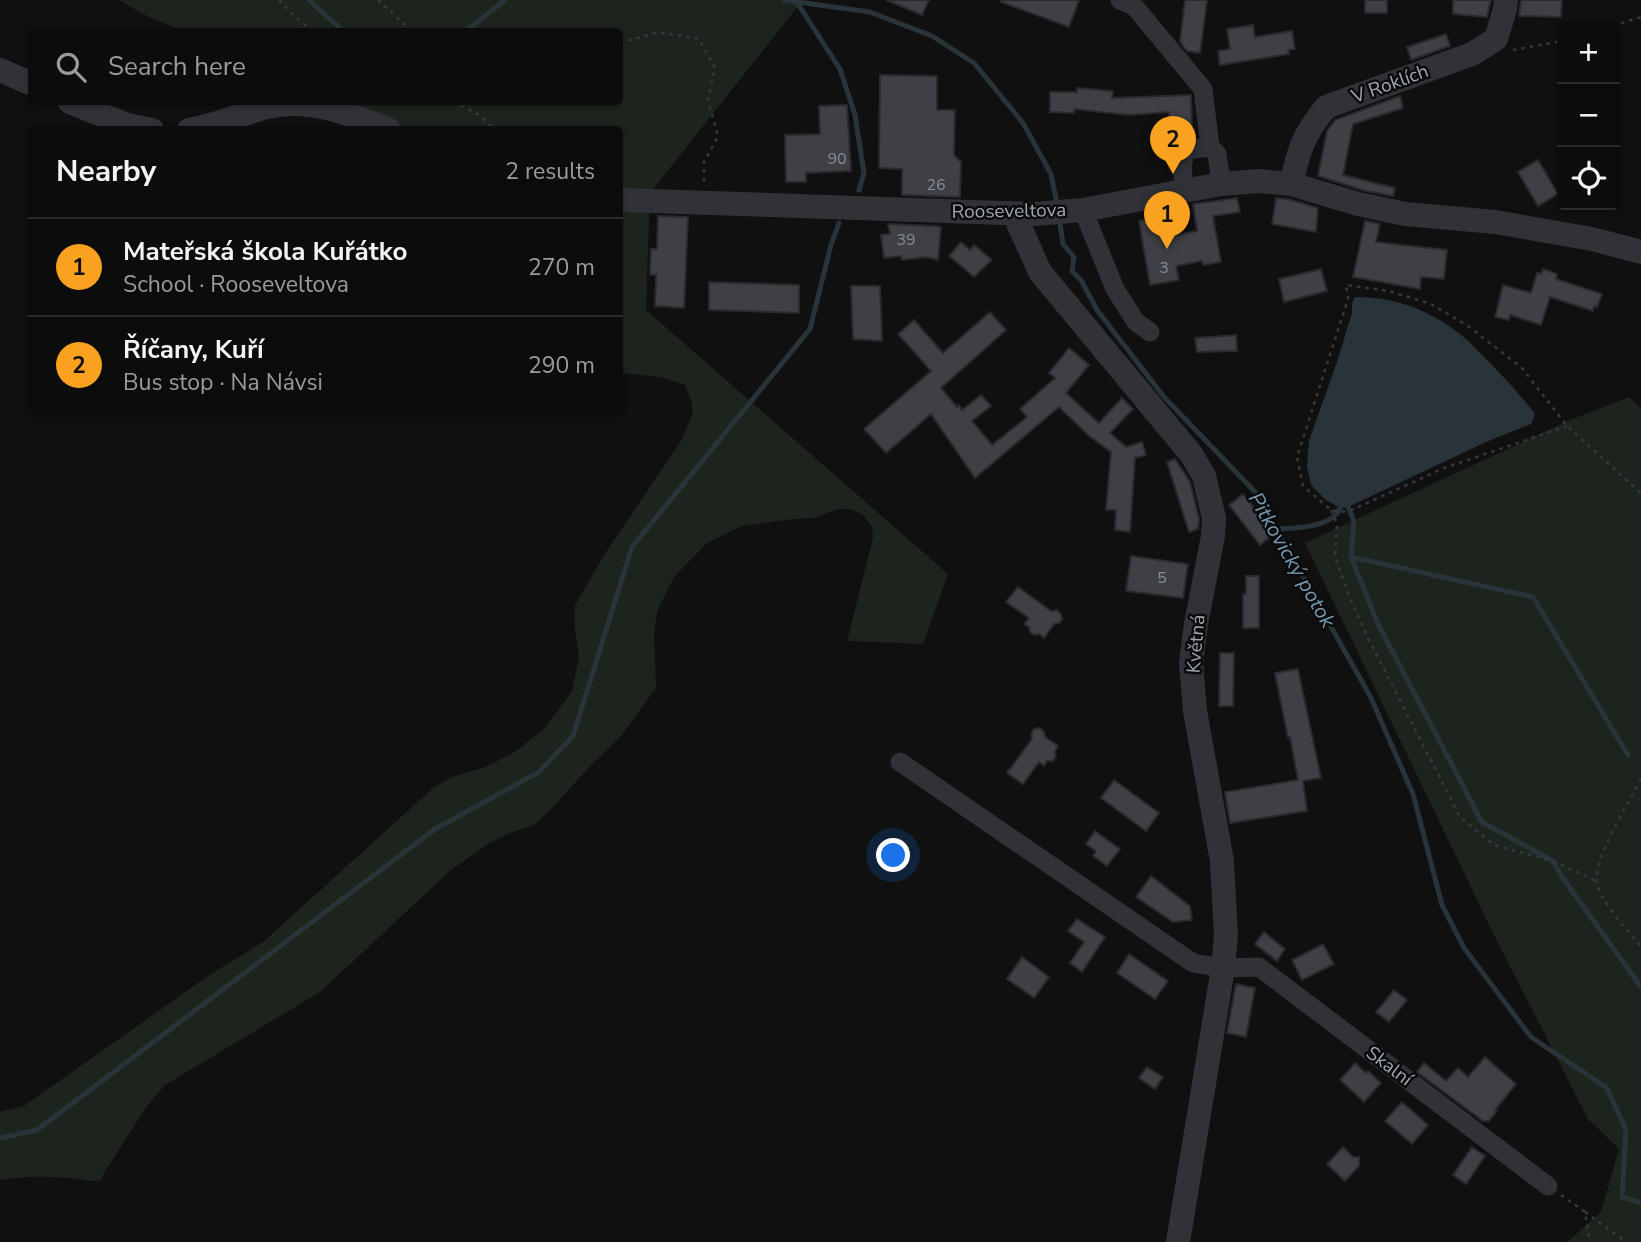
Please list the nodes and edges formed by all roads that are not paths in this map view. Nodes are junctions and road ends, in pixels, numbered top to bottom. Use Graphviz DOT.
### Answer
graph roads {
  1 [pos="1120,0"];
  2 [pos="1506,0"];
  3 [pos="0,70"];
  4 [pos="28,82"];
  5 [pos="77,105"];
  6 [pos="285,105"];
  7 [pos="306,105"];
  8 [pos="132,126"];
  9 [pos="207,126"];
  10 [pos="379,126"];
  11 [pos="1210,147"];
  12 [pos="1221,184"];
  13 [pos="1291,184"];
  14 [pos="1185,191"];
  15 [pos="623,200"];
  16 [pos="1077,210"];
  17 [pos="1024,214"];
  18 [pos="1641,252"];
  19 [pos="1150,332"];
  20 [pos="900,762"];
  21 [pos="1223,968"];
  22 [pos="1548,1186"];
  23 [pos="1178,1242"];
  1 -- 11 [label="street"];
  2 -- 13 [label="street, V Roklích"];
  3 -- 4 [label="street"];
  5 -- 8 [label="street"];
  6 -- 9 [label="street"];
  7 -- 10 [label="street"];
  11 -- 12 [label="street"];
  11 -- 14 [label="street"];
  12 -- 13 [label="street, Rooseveltova"];
  12 -- 14 [label="street, Rooseveltova"];
  13 -- 18 [label="street, Rooseveltova"];
  14 -- 16 [label="street, Rooseveltova"];
  15 -- 17 [label="street, Rooseveltova"];
  16 -- 17 [label="street, Rooseveltova"];
  16 -- 19 [label="street"];
  17 -- 21 [label="street, Květná"];
  20 -- 21 [label="street, Skalní"];
  21 -- 22 [label="street, Skalní"];
  21 -- 23 [label="street, Květná"];
}
